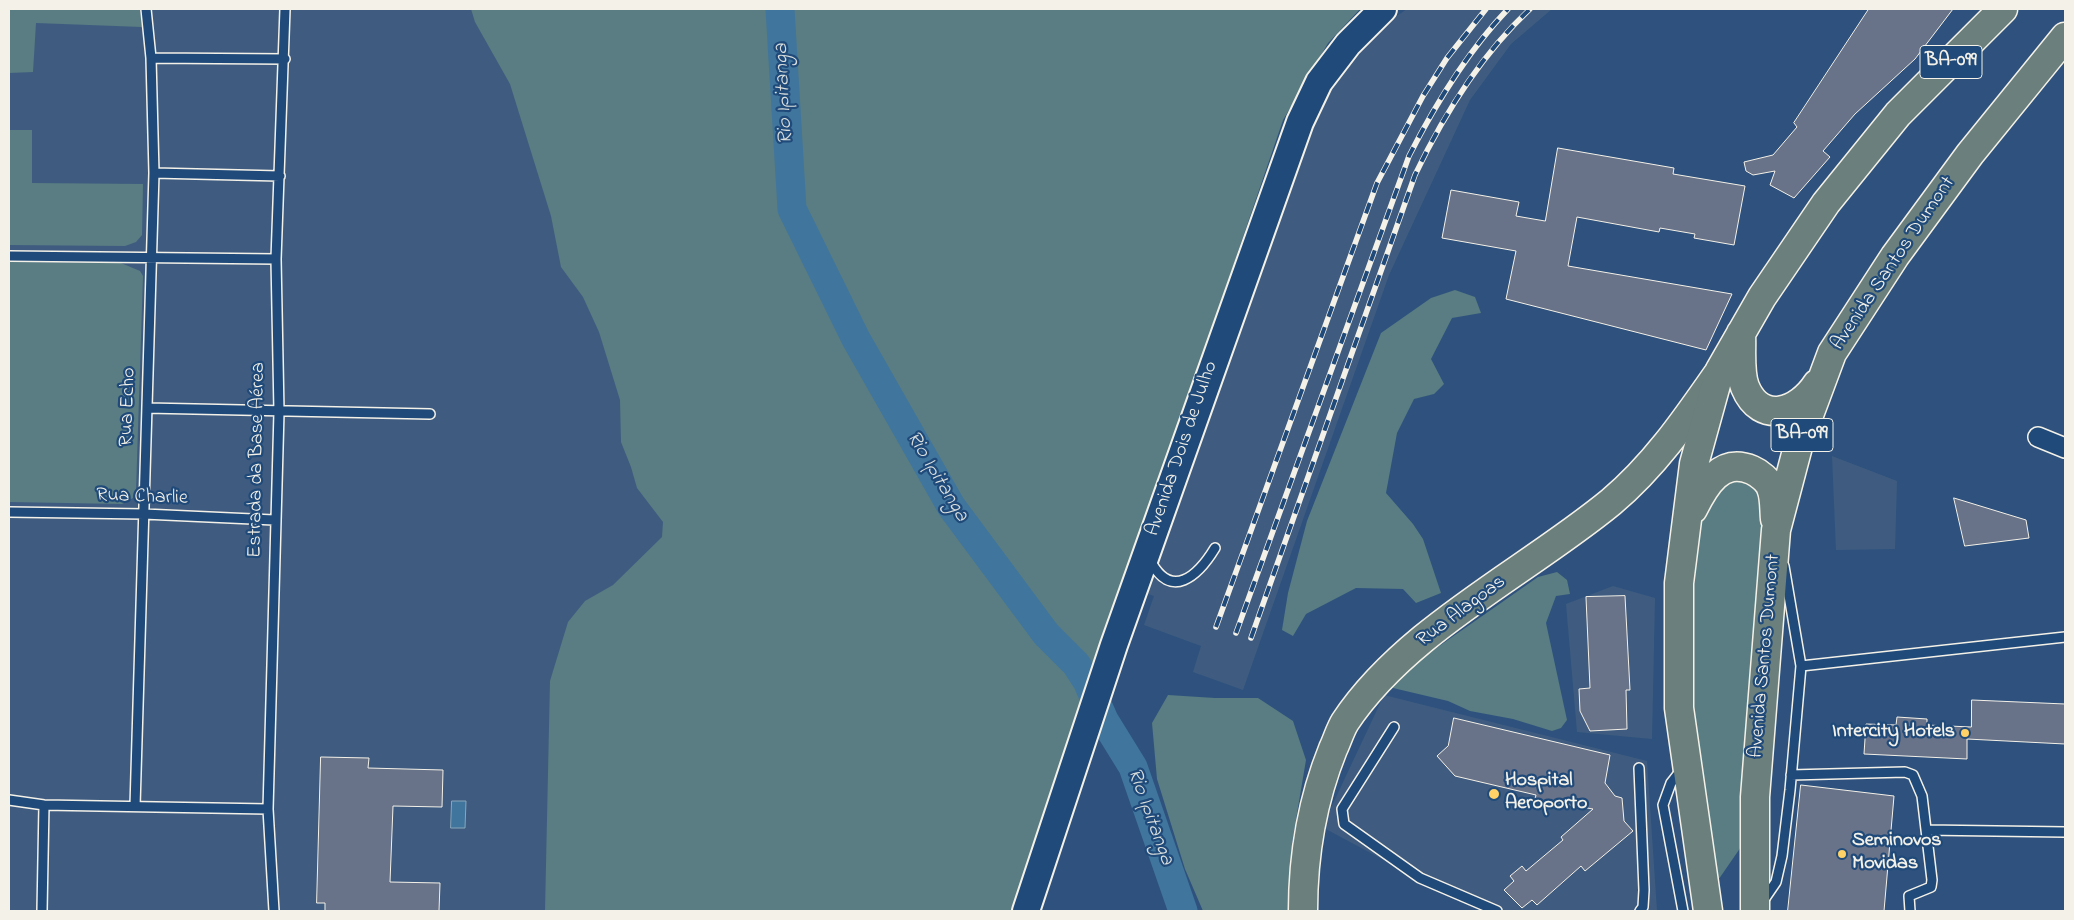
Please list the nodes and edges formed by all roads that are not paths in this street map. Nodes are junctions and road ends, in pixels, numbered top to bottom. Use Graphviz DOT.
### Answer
graph roads {
  1 [pos="146,9"];
  2 [pos="284,9"];
  3 [pos="1383,9"];
  4 [pos="2003,9"];
  5 [pos="2065,36"];
  6 [pos="151,58"];
  7 [pos="285,59"];
  8 [pos="154,174"];
  9 [pos="280,176"];
  10 [pos="9,256"];
  11 [pos="151,258"];
  12 [pos="276,258"];
  13 [pos="1741,333"];
  14 [pos="1832,353"];
  15 [pos="1720,370"];
  16 [pos="147,408"];
  17 [pos="278,412"];
  18 [pos="430,414"];
  19 [pos="2038,437"];
  20 [pos="2065,448"];
  21 [pos="9,512"];
  22 [pos="144,514"];
  23 [pos="274,520"];
  24 [pos="1687,525"];
  25 [pos="1776,530"];
  26 [pos="1215,548"];
  27 [pos="1146,553"];
  28 [pos="2065,637"];
  29 [pos="1801,666"];
  30 [pos="1394,727"];
  31 [pos="1686,762"];
  32 [pos="1639,768"];
  33 [pos="1791,775"];
  34 [pos="9,800"];
  35 [pos="44,805"];
  36 [pos="135,806"];
  37 [pos="268,809"];
  38 [pos="1926,830"];
  39 [pos="2065,832"];
  40 [pos="42,911"];
  41 [pos="274,911"];
  42 [pos="1026,911"];
  43 [pos="1303,911"];
  44 [pos="1497,911"];
  45 [pos="1640,911"];
  46 [pos="1683,911"];
  47 [pos="1708,911"];
  48 [pos="1755,911"];
  49 [pos="1910,911"];
  1 -- 6 [label="lane, Rua Echo"];
  2 -- 7 [label="lane, Estrada da Base Aérea"];
  3 -- 27 [label="street, Avenida Dois de Julho"];
  4 -- 13 [label="main road, BA-099"];
  5 -- 14 [label="main road, Avenida Santos Dumont / BA-099"];
  6 -- 7 [label="lane"];
  6 -- 8 [label="lane, Rua Echo"];
  7 -- 9 [label="lane, Estrada da Base Aérea"];
  8 -- 9 [label="lane"];
  8 -- 11 [label="lane, Rua Echo"];
  9 -- 12 [label="lane, Estrada da Base Aérea"];
  10 -- 11 [label="lane"];
  11 -- 12 [label="lane"];
  11 -- 16 [label="lane, Rua Echo"];
  12 -- 17 [label="lane, Estrada da Base Aérea"];
  13 -- 14 [label="main road"];
  13 -- 15 [label="main road, BA-099"];
  14 -- 25 [label="main road, Avenida Santos Dumont / BA-099"];
  15 -- 24 [label="main road, BA-099"];
  15 -- 43 [label="main road, Rua Alagoas"];
  16 -- 17 [label="lane"];
  16 -- 22 [label="lane, Rua Echo"];
  17 -- 18 [label="lane"];
  17 -- 23 [label="lane, Estrada da Base Aérea"];
  19 -- 20 [label="street"];
  21 -- 22 [label="lane, Rua Charlie"];
  22 -- 23 [label="lane, Rua Charlie"];
  22 -- 36 [label="lane, Rua Echo"];
  23 -- 37 [label="lane, Estrada da Base Aérea"];
  24 -- 25 [label="main road"];
  24 -- 31 [label="main road, BA-099"];
  25 -- 29 [label="lane"];
  25 -- 48 [label="main road, Avenida Santos Dumont / BA-099"];
  26 -- 27 [label="lane"];
  27 -- 42 [label="street, Avenida Dois de Julho"];
  28 -- 29 [label="lane"];
  29 -- 33 [label="lane"];
  30 -- 44 [label="lane"];
  31 -- 46 [label="lane"];
  31 -- 47 [label="main road, BA-099"];
  32 -- 45 [label="lane"];
  33 -- 38 [label="lane"];
  33 -- 48 [label="lane"];
  34 -- 35 [label="lane"];
  35 -- 36 [label="lane"];
  35 -- 40 [label="lane"];
  36 -- 37 [label="lane"];
  37 -- 41 [label="lane, Estrada da Base Aérea"];
  38 -- 39 [label="lane"];
  38 -- 49 [label="lane"];
}
